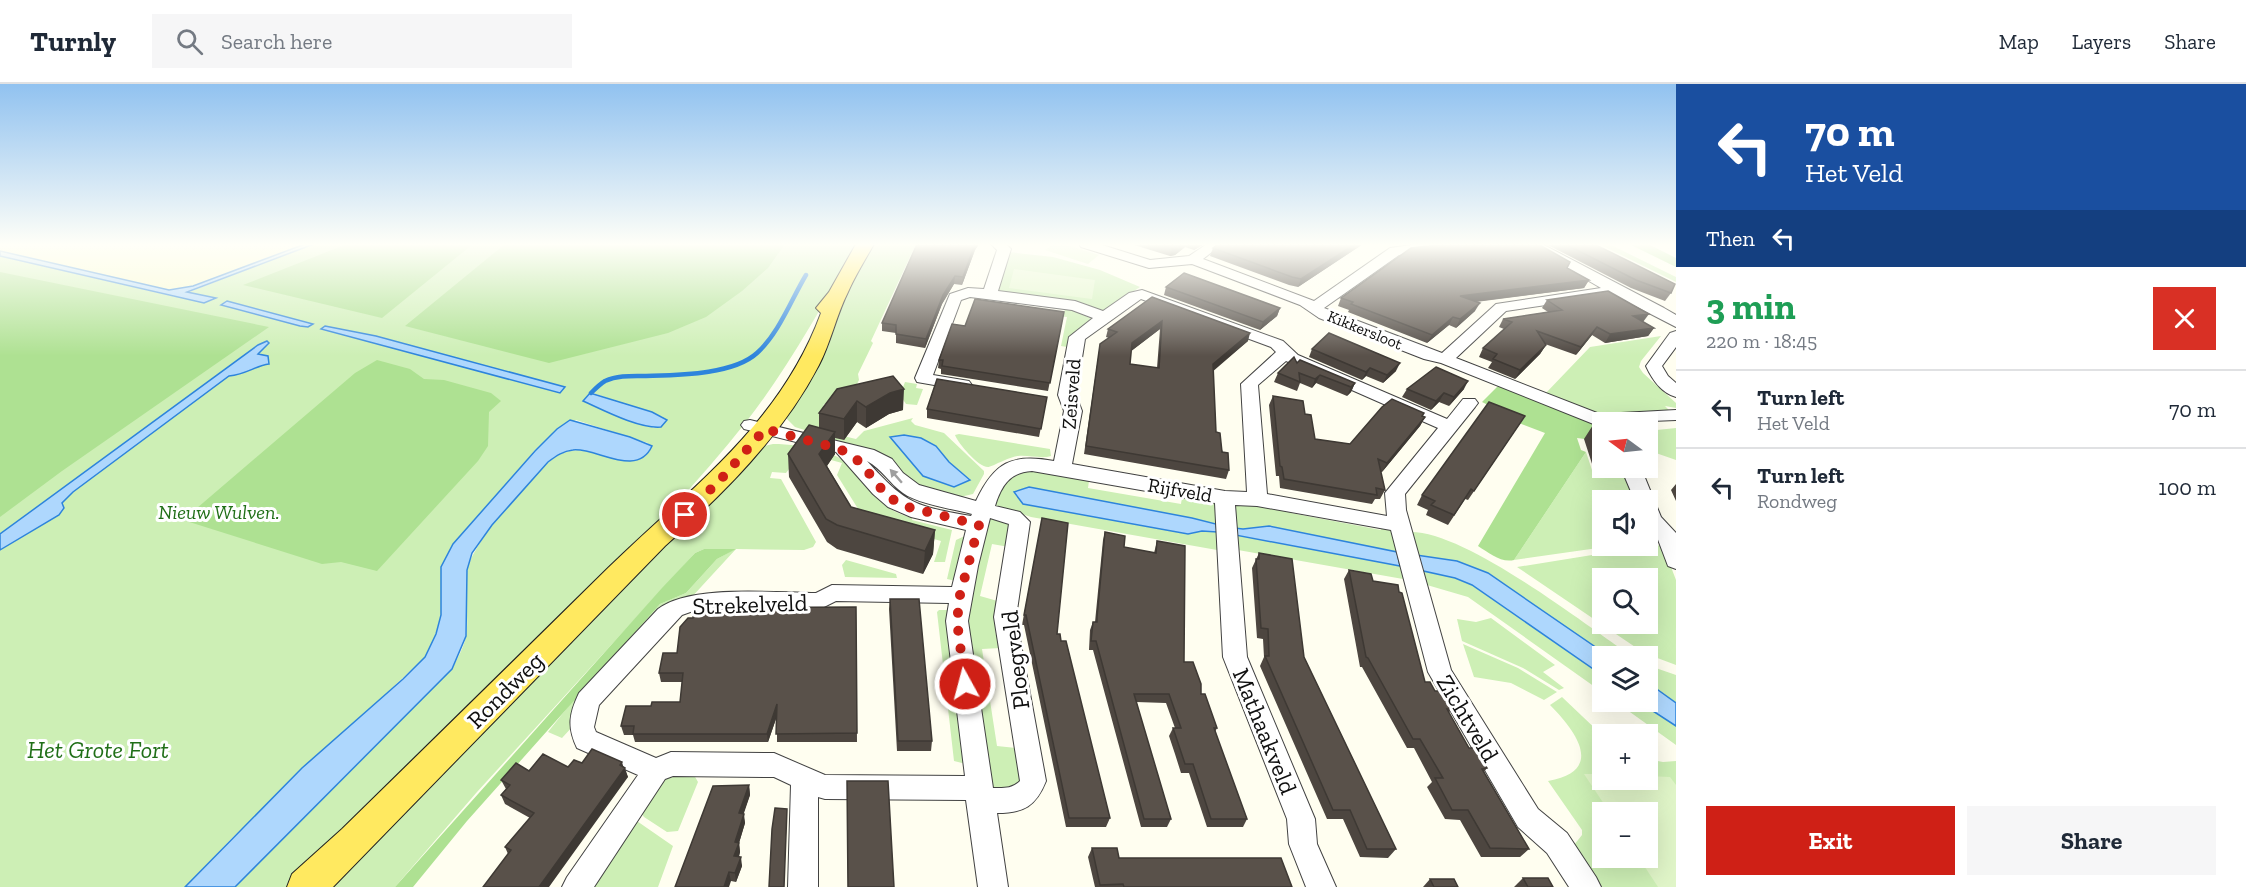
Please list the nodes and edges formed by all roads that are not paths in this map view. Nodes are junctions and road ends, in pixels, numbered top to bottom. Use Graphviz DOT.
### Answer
graph roads {
  1 [pos="844,281"];
  2 [pos="994,281"];
  3 [pos="1250,281"];
  4 [pos="1352,281"];
  5 [pos="1600,281"];
  6 [pos="1616,290"];
  7 [pos="990,294"];
  8 [pos="1314,308"];
  9 [pos="1104,317"];
  10 [pos="1676,322"];
  11 [pos="1676,336"];
  12 [pos="1286,352"];
  13 [pos="1445,359"];
  14 [pos="980,388"];
  15 [pos="1676,392"];
  16 [pos="1047,399"];
  17 [pos="1070,402"];
  18 [pos="1469,404"];
  19 [pos="1676,415"];
  20 [pos="1658,416"];
  21 [pos="1592,417"];
  22 [pos="1448,426"];
  23 [pos="757,427"];
  24 [pos="1062,468"];
  25 [pos="1225,498"];
  26 [pos="1257,499"];
  27 [pos="982,517"];
  28 [pos="1400,525"];
  29 [pos="1658,526"];
  30 [pos="1676,561"];
  31 [pos="960,595"];
  32 [pos="656,771"];
  33 [pos="805,780"];
  34 [pos="979,794"];
  35 [pos="355,841"];
  36 [pos="306,887"];
  37 [pos="319,887"];
  38 [pos="577,887"];
  39 [pos="803,887"];
  40 [pos="993,887"];
  41 [pos="1321,887"];
  42 [pos="1586,887"];
  1 -- 23 [label="main road, Rondweg"];
  2 -- 7 [label="street"];
  3 -- 8 [label="street, Kikkersloot"];
  4 -- 8 [label="street"];
  5 -- 6 [label="street"];
  6 -- 10 [label="street"];
  6 -- 13 [label="street"];
  7 -- 9 [label="street"];
  7 -- 14 [label="street"];
  8 -- 13 [label="street, Kikkersloot"];
  9 -- 12 [label="street, Zeisveld"];
  9 -- 17 [label="street, Zeisveld"];
  11 -- 15 [label="street"];
  12 -- 22 [label="street, Zeisveld"];
  12 -- 26 [label="street"];
  13 -- 21 [label="street, Kikkersloot"];
  16 -- 17 [label="street"];
  17 -- 24 [label="street, Zeisveld"];
  18 -- 22 [label="street"];
  19 -- 20 [label="street"];
  22 -- 28 [label="street"];
  23 -- 27 [label="street"];
  23 -- 35 [label="main road, Rondweg"];
  24 -- 25 [label="street, Rijfveld"];
  24 -- 27 [label="street, Rijfveld"];
  25 -- 26 [label="street, Rijfveld"];
  25 -- 41 [label="street, Mathaakveld"];
  26 -- 28 [label="street, Rijfveld"];
  27 -- 31 [label="street"];
  27 -- 34 [label="street, Ploegveld"];
  28 -- 42 [label="street, Zichtveld"];
  29 -- 30 [label="street"];
  31 -- 32 [label="street, Strekelveld"];
  31 -- 34 [label="street"];
  32 -- 33 [label="street"];
  32 -- 38 [label="street"];
  33 -- 34 [label="street"];
  33 -- 39 [label="street"];
  34 -- 40 [label="street"];
  35 -- 36 [label="main road, Rondweg"];
  35 -- 37 [label="main road, Rondweg"];
}
